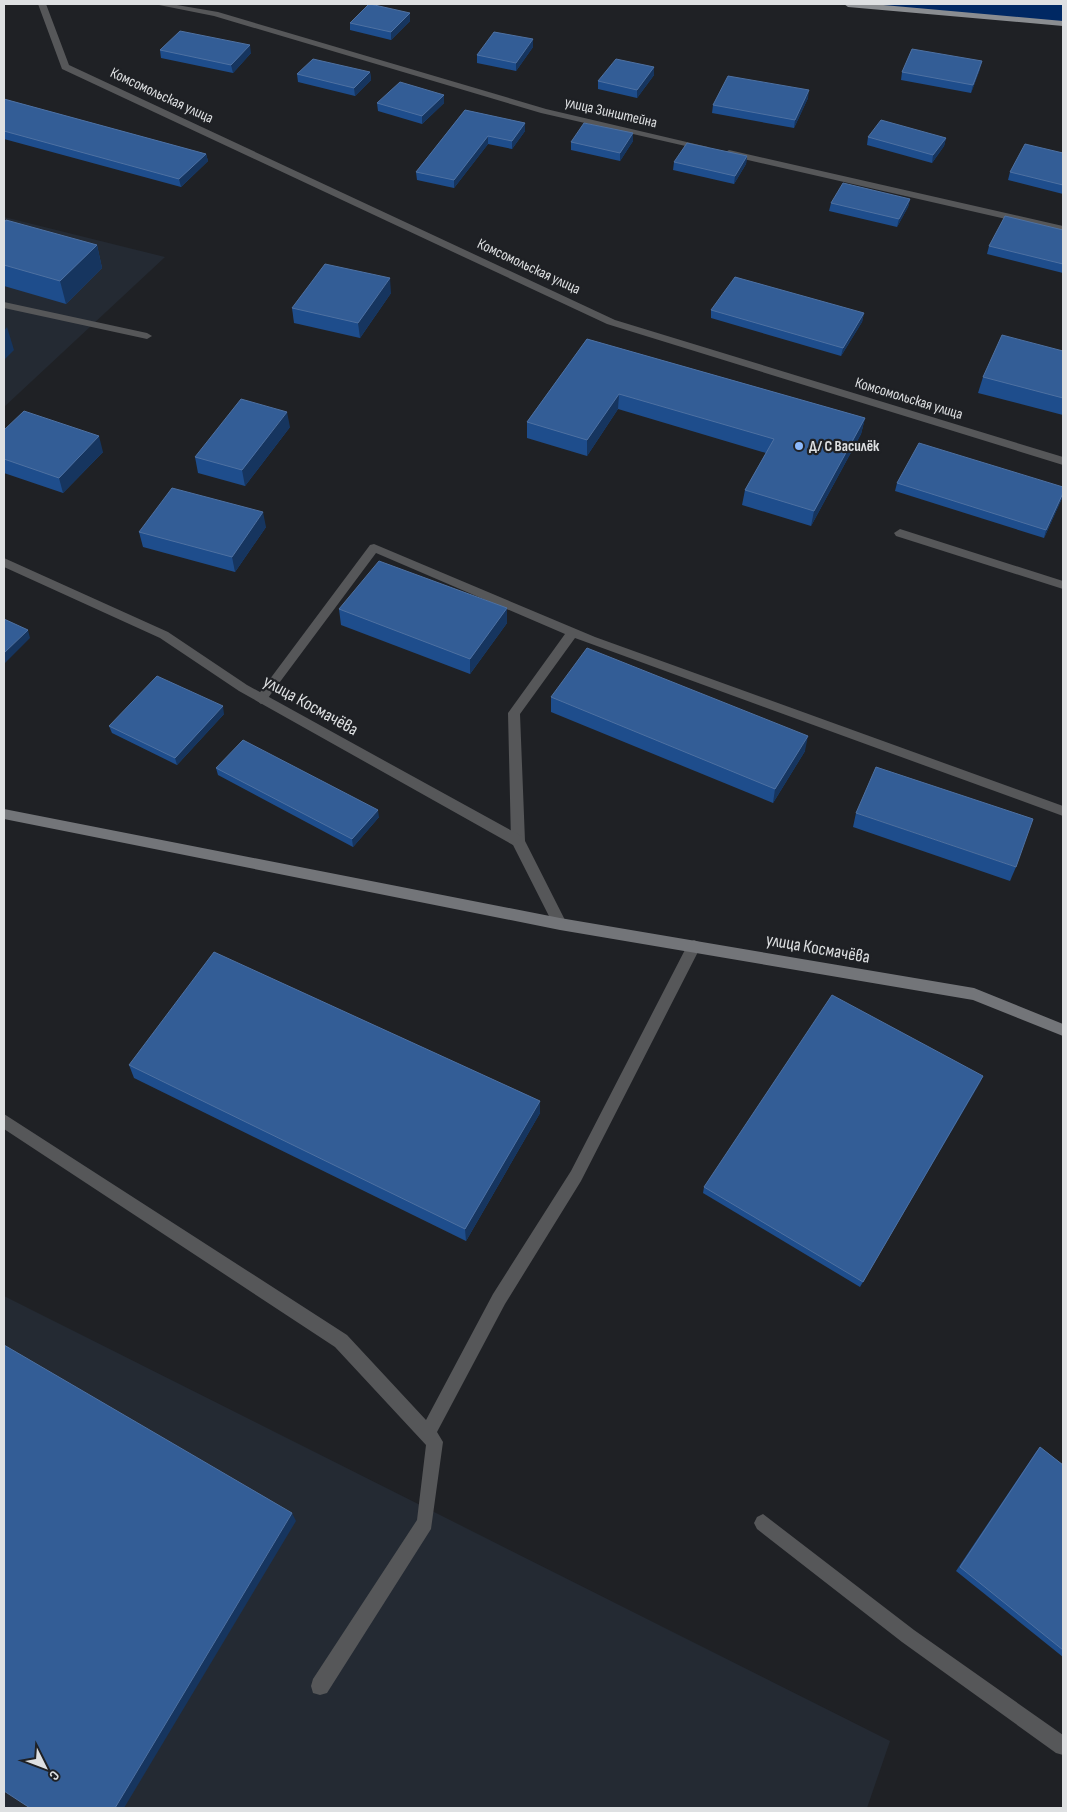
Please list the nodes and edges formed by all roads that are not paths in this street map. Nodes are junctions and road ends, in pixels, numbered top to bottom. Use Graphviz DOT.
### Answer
graph roads {
  1 [pos="42,4"];
  2 [pos="158,4"];
  3 [pos="848,4"];
  4 [pos="1063,24"];
  5 [pos="1063,229"];
  6 [pos="4,304"];
  7 [pos="147,336"];
  8 [pos="1063,461"];
  9 [pos="900,532"];
  10 [pos="4,562"];
  11 [pos="1063,585"];
  12 [pos="573,632"];
  13 [pos="261,699"];
  14 [pos="1063,810"];
  15 [pos="4,814"];
  16 [pos="518,842"];
  17 [pos="560,924"];
  18 [pos="694,946"];
  19 [pos="1063,1030"];
  20 [pos="4,1121"];
  21 [pos="427,1434"];
  22 [pos="763,1523"];
  23 [pos="320,1686"];
  24 [pos="1063,1746"];
  1 -- 8 [label="street, Комсомольская улица"];
  2 -- 5 [label="street, улица Зинштейна"];
  3 -- 4 [label="main road"];
  6 -- 7 [label="street"];
  9 -- 11 [label="street"];
  10 -- 13 [label="street, улица Космачёва"];
  12 -- 13 [label="lane"];
  12 -- 14 [label="lane"];
  12 -- 16 [label="street"];
  13 -- 16 [label="street, улица Космачёва"];
  15 -- 17 [label="main road, улица Космачёва"];
  16 -- 17 [label="street"];
  17 -- 18 [label="main road, улица Космачёва"];
  18 -- 19 [label="main road, улица Космачёва"];
  18 -- 21 [label="street"];
  20 -- 21 [label="street"];
  21 -- 23 [label="street"];
  22 -- 24 [label="street"];
}
